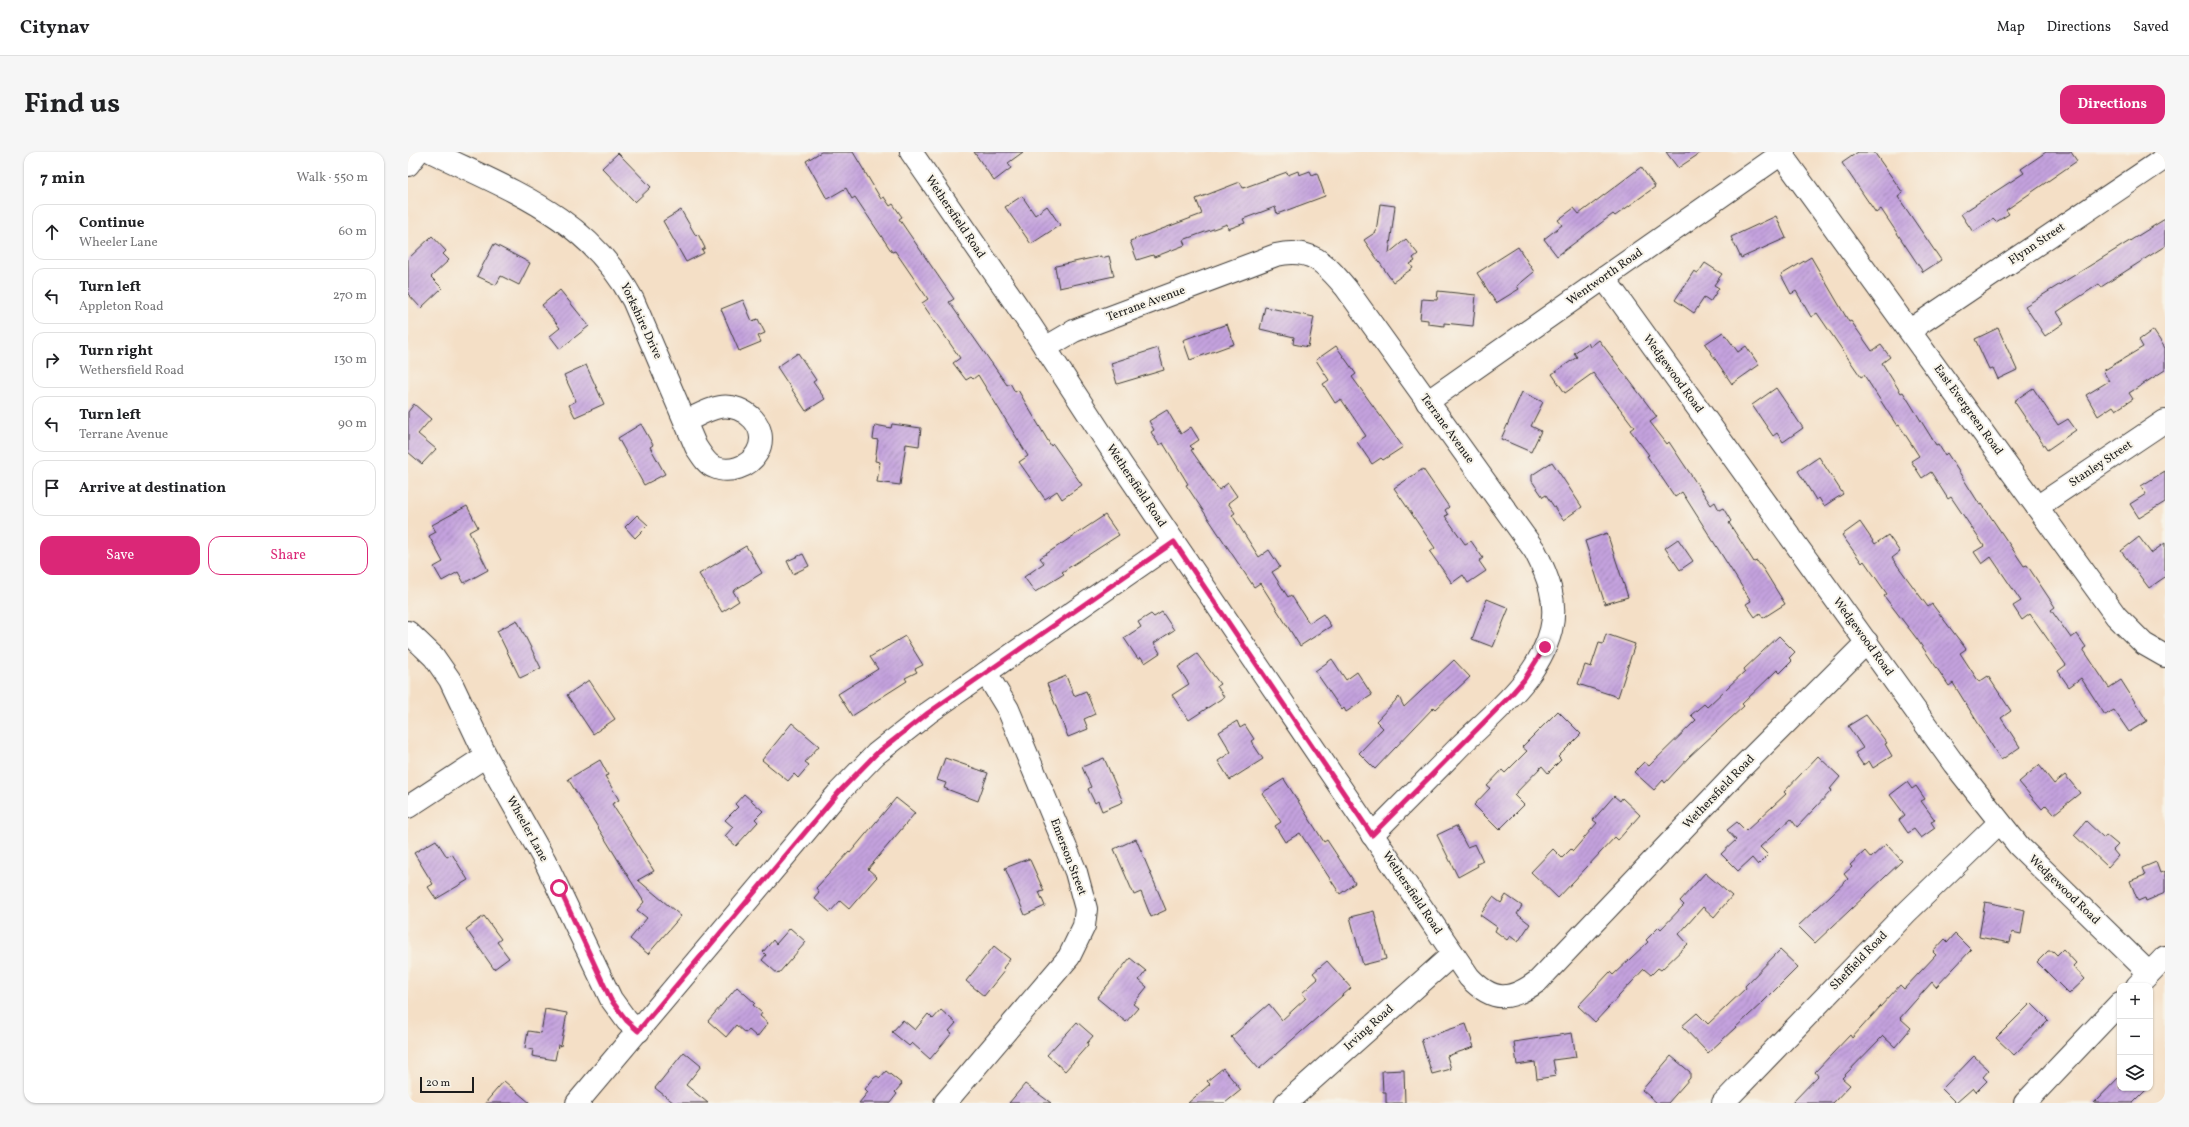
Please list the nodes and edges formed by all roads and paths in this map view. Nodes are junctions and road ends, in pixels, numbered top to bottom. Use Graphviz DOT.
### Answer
graph roads {
  1 [pos="418,152"];
  2 [pos="432,152"];
  3 [pos="911,152"];
  4 [pos="1782,153"];
  5 [pos="2165,158"];
  6 [pos="408,165"];
  7 [pos="1604,278"];
  8 [pos="1910,330"];
  9 [pos="1045,348"];
  10 [pos="1427,402"];
  11 [pos="686,421"];
  12 [pos="2165,421"];
  13 [pos="2037,507"];
  14 [pos="1174,542"];
  15 [pos="408,632"];
  16 [pos="1867,642"];
  17 [pos="2165,656"];
  18 [pos="986,673"];
  19 [pos="486,756"];
  20 [pos="408,807"];
  21 [pos="1999,822"];
  22 [pos="1372,835"];
  23 [pos="1453,954"];
  24 [pos="2165,956"];
  25 [pos="2143,979"];
  26 [pos="2117,1007"];
  27 [pos="638,1031"];
  28 [pos="1300,1098"];
  29 [pos="577,1103"];
  30 [pos="945,1103"];
  31 [pos="1723,1103"];
  32 [pos="2025,1103"];
  1 -- 6 [label="street"];
  2 -- 11 [label="street, Yorkshire Drive"];
  3 -- 9 [label="street, Wethersfield Road"];
  4 -- 7 [label="street, Wentworth Road"];
  4 -- 8 [label="street, East Evergreen Road"];
  5 -- 8 [label="street, Flynn Street"];
  7 -- 10 [label="street, Wentworth Road"];
  7 -- 16 [label="street, Wedgewood Road"];
  8 -- 13 [label="street, East Evergreen Road"];
  9 -- 10 [label="street, Terrane Avenue"];
  9 -- 14 [label="street, Wethersfield Road"];
  10 -- 22 [label="street, Terrane Avenue"];
  12 -- 13 [label="street, Stanley Street"];
  13 -- 17 [label="street, East Evergreen Road"];
  14 -- 18 [label="street"];
  14 -- 22 [label="street, Wethersfield Road"];
  15 -- 19 [label="street, Wheeler Lane"];
  16 -- 21 [label="street, Wedgewood Road"];
  16 -- 23 [label="street, Wethersfield Road"];
  18 -- 27 [label="street"];
  18 -- 30 [label="street, Emerson Street"];
  19 -- 20 [label="street"];
  19 -- 27 [label="street, Wheeler Lane"];
  21 -- 25 [label="street, Wedgewood Road"];
  21 -- 31 [label="street, Sheffield Road"];
  22 -- 23 [label="street, Wethersfield Road"];
  23 -- 28 [label="street, Irving Road"];
  24 -- 25 [label="street"];
  26 -- 32 [label="street"];
  27 -- 29 [label="street"];
}
